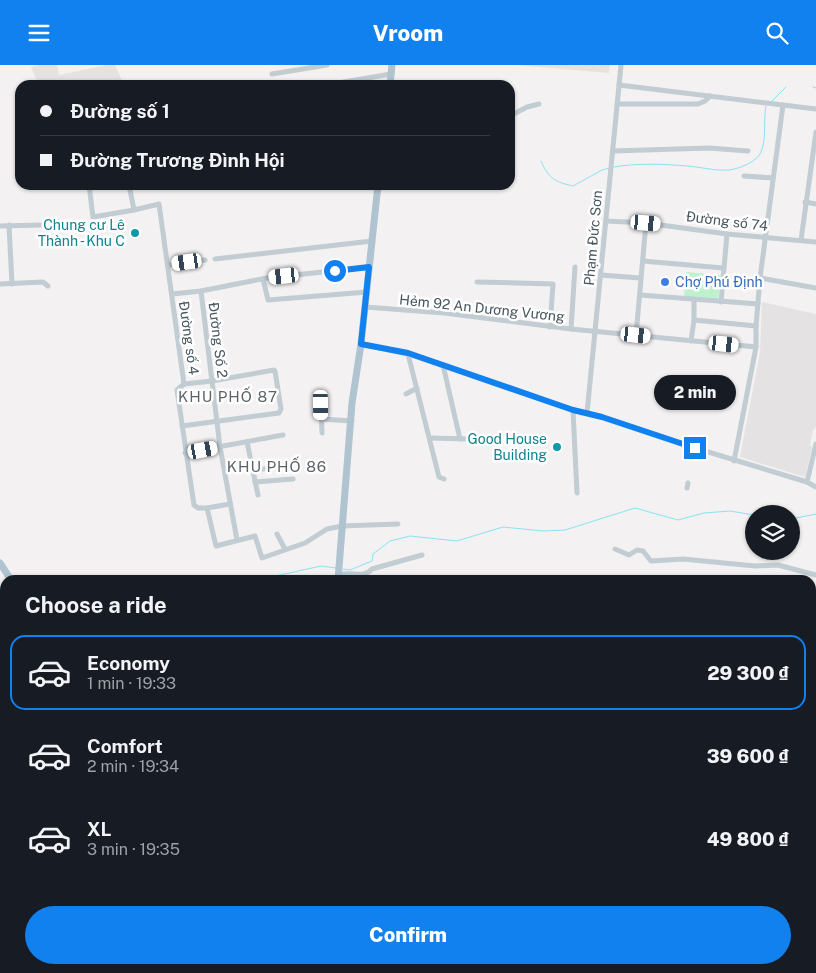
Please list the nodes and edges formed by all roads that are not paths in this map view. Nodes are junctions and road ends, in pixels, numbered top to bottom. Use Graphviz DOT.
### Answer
graph roads {
  1 [pos="327,65"];
  2 [pos="392,65"];
  3 [pos="621,65"];
  4 [pos="272,74"];
  5 [pos="391,74"];
  6 [pos="356,80"];
  7 [pos="390,80"];
  8 [pos="619,85"];
  9 [pos="710,96"];
  10 [pos="539,104"];
  11 [pos="617,104"];
  12 [pos="783,105"];
  13 [pos="816,109"];
  14 [pos="515,113"];
  15 [pos="816,131"];
  16 [pos="815,141"];
  17 [pos="613,151"];
  18 [pos="748,151"];
  19 [pos="813,173"];
  20 [pos="744,176"];
  21 [pos="773,178"];
  22 [pos="90,190"];
  23 [pos="130,190"];
  24 [pos="377,190"];
  25 [pos="805,202"];
  26 [pos="816,204"];
  27 [pos="134,210"];
  28 [pos="606,221"];
  29 [pos="646,223"];
  30 [pos="9,225"];
  31 [pos="41,225"];
  32 [pos="0,226"];
  33 [pos="727,234"];
  34 [pos="765,236"];
  35 [pos="801,240"];
  36 [pos="372,241"];
  37 [pos="816,241"];
  38 [pos="205,259"];
  39 [pos="215,259"];
  40 [pos="643,261"];
  41 [pos="168,265"];
  42 [pos="369,267"];
  43 [pos="575,267"];
  44 [pos="723,268"];
  45 [pos="601,275"];
  46 [pos="640,278"];
  47 [pos="760,278"];
  48 [pos="263,279"];
  49 [pos="477,282"];
  50 [pos="0,284"];
  51 [pos="12,284"];
  52 [pos="48,286"];
  53 [pos="816,288"];
  54 [pos="201,291"];
  55 [pos="366,292"];
  56 [pos="172,294"];
  57 [pos="640,295"];
  58 [pos="694,300"];
  59 [pos="721,302"];
  60 [pos="758,304"];
  61 [pos="365,307"];
  62 [pos="694,320"];
  63 [pos="550,327"];
  64 [pos="756,327"];
  65 [pos="571,329"];
  66 [pos="596,332"];
  67 [pos="636,335"];
  68 [pos="691,341"];
  69 [pos="361,344"];
  70 [pos="756,347"];
  71 [pos="408,353"];
  72 [pos="443,365"];
  73 [pos="212,381"];
  74 [pos="184,384"];
  75 [pos="417,388"];
  76 [pos="406,394"];
  77 [pos="321,405"];
  78 [pos="573,410"];
  79 [pos="588,413"];
  80 [pos="322,419"];
  81 [pos="352,421"];
  82 [pos="217,422"];
  83 [pos="182,427"];
  84 [pos="322,433"];
  85 [pos="283,435"];
  86 [pos="430,438"];
  87 [pos="460,439"];
  88 [pos="469,439"];
  89 [pos="247,442"];
  90 [pos="816,444"];
  91 [pos="220,447"];
  92 [pos="186,453"];
  93 [pos="734,461"];
  94 [pos="289,464"];
  95 [pos="253,471"];
  96 [pos="441,478"];
  97 [pos="293,479"];
  98 [pos="255,482"];
  99 [pos="807,482"];
  100 [pos="816,487"];
  101 [pos="577,493"];
  102 [pos="258,495"];
  103 [pos="230,504"];
  104 [pos="207,508"];
  105 [pos="398,524"];
  106 [pos="342,526"];
  107 [pos="277,534"];
  108 [pos="236,540"];
  109 [pos="285,549"];
  110 [pos="616,549"];
  111 [pos="422,555"];
  112 [pos="0,563"];
  113 [pos="809,574"];
  114 [pos="8,575"];
  115 [pos="338,575"];
  116 [pos="343,575"];
  117 [pos="816,575"];
  1 -- 4 [label="street"];
  2 -- 5 [label="main road"];
  3 -- 8 [label="street, Phạm Đức Sơn"];
  5 -- 6 [label="street"];
  5 -- 7 [label="main road"];
  8 -- 9 [label="street"];
  8 -- 11 [label="street, Phạm Đức Sơn"];
  9 -- 11 [label="street"];
  9 -- 12 [label="street"];
  10 -- 14 [label="street"];
  11 -- 17 [label="street, Phạm Đức Sơn"];
  12 -- 13 [label="street"];
  12 -- 21 [label="street"];
  15 -- 16 [label="street"];
  16 -- 19 [label="street"];
  17 -- 18 [label="street"];
  17 -- 28 [label="street, Phạm Đức Sơn"];
  19 -- 25 [label="street"];
  20 -- 21 [label="street"];
  21 -- 34 [label="street"];
  22 -- 27 [label="street"];
  23 -- 27 [label="street"];
  24 -- 36 [label="main road"];
  25 -- 26 [label="street"];
  25 -- 35 [label="street"];
  27 -- 41 [label="street, Đường số 4"];
  28 -- 29 [label="street, Đường số 74"];
  28 -- 45 [label="street, Phạm Đức Sơn"];
  29 -- 33 [label="street, Đường số 74"];
  29 -- 40 [label="street"];
  30 -- 31 [label="street"];
  30 -- 32 [label="street"];
  30 -- 51 [label="street"];
  33 -- 34 [label="street, Đường số 74"];
  33 -- 44 [label="street"];
  34 -- 35 [label="street, Đường số 74"];
  34 -- 47 [label="street"];
  35 -- 37 [label="street, Đường số 74"];
  36 -- 39 [label="street"];
  36 -- 42 [label="main road"];
  38 -- 41 [label="street"];
  40 -- 44 [label="street"];
  40 -- 46 [label="street"];
  41 -- 56 [label="street, Đường số 4"];
  42 -- 48 [label="street"];
  42 -- 55 [label="main road"];
  43 -- 65 [label="street"];
  44 -- 59 [label="street"];
  45 -- 46 [label="street"];
  45 -- 66 [label="street, Phạm Đức Sơn"];
  46 -- 57 [label="street"];
  47 -- 53 [label="street"];
  47 -- 60 [label="street"];
  48 -- 54 [label="street"];
  48 -- 55 [label="street"];
  49 -- 63 [label="street"];
  50 -- 51 [label="street"];
  51 -- 52 [label="street"];
  54 -- 56 [label="street"];
  54 -- 73 [label="street, Đường Số 2"];
  55 -- 61 [label="main road"];
  56 -- 74 [label="street, Đường số 4"];
  57 -- 58 [label="street"];
  57 -- 67 [label="street"];
  58 -- 59 [label="street"];
  58 -- 62 [label="street"];
  59 -- 60 [label="street"];
  60 -- 64 [label="street"];
  61 -- 63 [label="street, Hẻm 92 An Dương Vương"];
  61 -- 69 [label="main road"];
  62 -- 64 [label="street"];
  62 -- 68 [label="street"];
  63 -- 65 [label="street, Hẻm 92 An Dương Vương"];
  64 -- 70 [label="street"];
  65 -- 66 [label="street, Hẻm 92 An Dương Vương"];
  66 -- 67 [label="street, Hẻm 92 An Dương Vương"];
  66 -- 79 [label="street, Phạm Đức Sơn"];
  67 -- 68 [label="street, Hẻm 92 An Dương Vương"];
  68 -- 70 [label="street, Hẻm 92 An Dương Vương"];
  69 -- 71 [label="street"];
  69 -- 81 [label="main road"];
  70 -- 93 [label="street"];
  71 -- 72 [label="street"];
  71 -- 75 [label="street"];
  72 -- 78 [label="street"];
  72 -- 87 [label="street"];
  73 -- 74 [label="street"];
  73 -- 82 [label="street, Đường Số 2"];
  73 -- 82 [label="street"];
  74 -- 83 [label="street"];
  75 -- 76 [label="street"];
  75 -- 86 [label="street"];
  77 -- 80 [label="street"];
  78 -- 79 [label="street"];
  78 -- 101 [label="street"];
  79 -- 93 [label="street"];
  80 -- 81 [label="street"];
  80 -- 84 [label="street"];
  81 -- 106 [label="main road"];
  82 -- 83 [label="street"];
  82 -- 91 [label="street, Đường Số 2"];
  83 -- 92 [label="street"];
  85 -- 89 [label="street"];
  86 -- 87 [label="street"];
  86 -- 96 [label="street"];
  87 -- 88 [label="street"];
  89 -- 91 [label="street"];
  89 -- 95 [label="street"];
  90 -- 99 [label="street"];
  91 -- 92 [label="street"];
  91 -- 103 [label="street, Đường Số 2"];
  92 -- 104 [label="street"];
  93 -- 99 [label="street"];
  94 -- 95 [label="street"];
  95 -- 98 [label="street"];
  97 -- 98 [label="street"];
  98 -- 102 [label="street"];
  99 -- 100 [label="street"];
  103 -- 104 [label="street"];
  103 -- 108 [label="street, Đường Số 2"];
  104 -- 108 [label="street"];
  105 -- 106 [label="street"];
  106 -- 109 [label="street"];
  106 -- 115 [label="main road"];
  107 -- 109 [label="street"];
  108 -- 109 [label="street"];
  110 -- 113 [label="street"];
  111 -- 116 [label="street"];
  112 -- 114 [label="main road"];
  113 -- 117 [label="street"];
}
